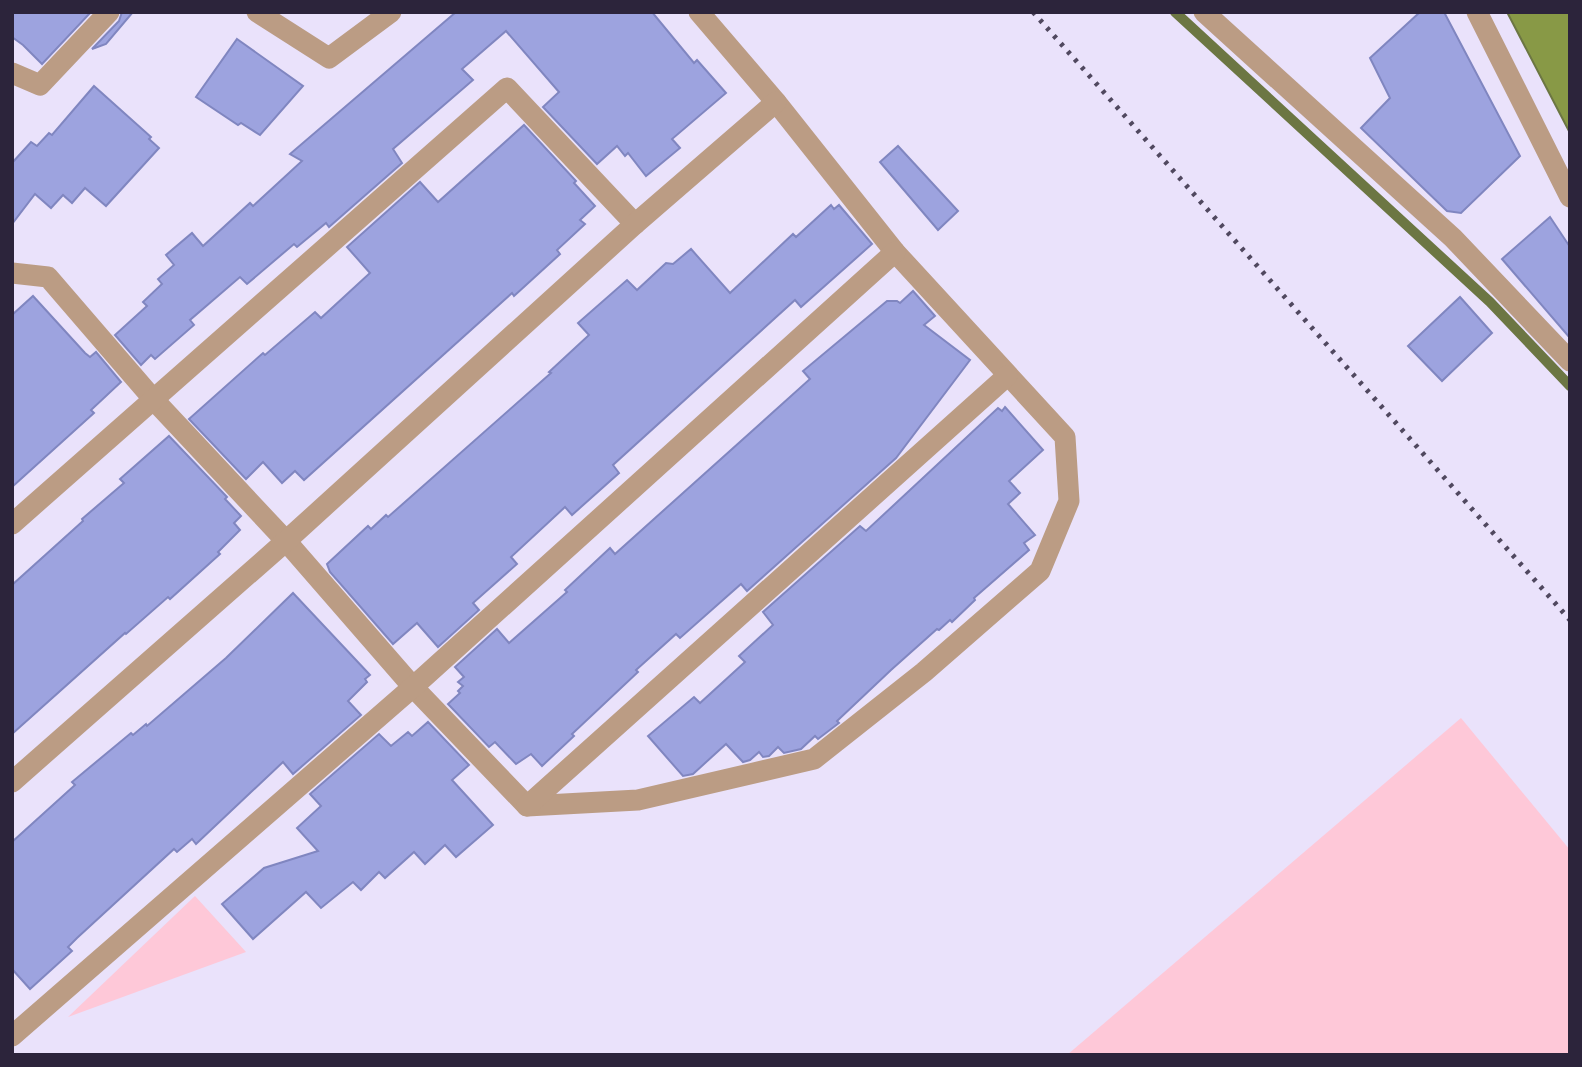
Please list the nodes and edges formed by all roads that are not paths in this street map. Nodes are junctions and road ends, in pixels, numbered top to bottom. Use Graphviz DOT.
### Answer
graph roads {
  1 [pos="109,12"];
  2 [pos="257,12"];
  3 [pos="391,12"];
  4 [pos="699,12"];
  5 [pos="1204,12"];
  6 [pos="1477,12"];
  7 [pos="12,73"];
  8 [pos="776,102"];
  9 [pos="1570,197"];
  10 [pos="635,224"];
  11 [pos="895,252"];
  12 [pos="12,273"];
  13 [pos="1570,362"];
  14 [pos="1007,376"];
  15 [pos="154,400"];
  16 [pos="12,524"];
  17 [pos="286,541"];
  18 [pos="413,687"];
  19 [pos="12,782"];
  20 [pos="527,806"];
  21 [pos="12,1036"];
  1 -- 7 [label="street"];
  2 -- 3 [label="street"];
  4 -- 8 [label="street"];
  5 -- 13 [label="street"];
  6 -- 9 [label="street"];
  8 -- 10 [label="street"];
  8 -- 11 [label="street"];
  10 -- 15 [label="street"];
  10 -- 17 [label="street"];
  11 -- 14 [label="street"];
  11 -- 18 [label="street"];
  12 -- 15 [label="street"];
  14 -- 20 [label="street"];
  14 -- 20 [label="street"];
  15 -- 16 [label="street"];
  15 -- 17 [label="street"];
  17 -- 18 [label="street"];
  17 -- 19 [label="street"];
  18 -- 20 [label="street"];
  18 -- 21 [label="street"];
}
